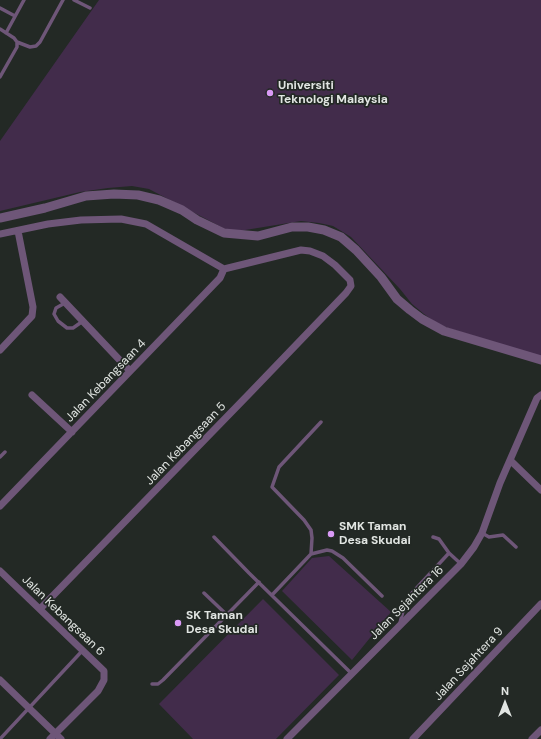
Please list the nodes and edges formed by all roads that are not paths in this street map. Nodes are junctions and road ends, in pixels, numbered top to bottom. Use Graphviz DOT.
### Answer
graph roads {
  1 [pos="24,0"];
  2 [pos="63,0"];
  3 [pos="74,0"];
  4 [pos="0,8"];
  5 [pos="90,8"];
  6 [pos="15,16"];
  7 [pos="0,29"];
  8 [pos="6,33"];
  9 [pos="17,42"];
  10 [pos="0,77"];
  11 [pos="0,218"];
  12 [pos="18,231"];
  13 [pos="0,234"];
  14 [pos="224,269"];
  15 [pos="62,300"];
  16 [pos="83,321"];
  17 [pos="0,350"];
  18 [pos="541,360"];
  19 [pos="130,371"];
  20 [pos="32,395"];
  21 [pos="541,395"];
  22 [pos="321,422"];
  23 [pos="72,432"];
  24 [pos="5,452"];
  25 [pos="0,457"];
  26 [pos="511,461"];
  27 [pos="541,490"];
  28 [pos="0,506"];
  29 [pos="482,533"];
  30 [pos="214,536"];
  31 [pos="433,537"];
  32 [pos="516,547"];
  33 [pos="449,553"];
  34 [pos="311,554"];
  35 [pos="461,564"];
  36 [pos="0,571"];
  37 [pos="259,582"];
  38 [pos="204,593"];
  39 [pos="272,595"];
  40 [pos="382,596"];
  41 [pos="541,604"];
  42 [pos="40,609"];
  43 [pos="227,615"];
  44 [pos="400,626"];
  45 [pos="83,650"];
  46 [pos="352,674"];
  47 [pos="0,680"];
  48 [pos="152,684"];
  49 [pos="29,708"];
  50 [pos="541,730"];
  51 [pos="52,736"];
  52 [pos="0,739"];
  53 [pos="61,739"];
  54 [pos="287,739"];
  55 [pos="413,739"];
  56 [pos="532,739"];
  1 -- 6 [label="lane"];
  2 -- 9 [label="lane"];
  3 -- 5 [label="lane"];
  4 -- 6 [label="lane"];
  6 -- 8 [label="lane"];
  7 -- 8 [label="lane"];
  8 -- 9 [label="lane"];
  9 -- 10 [label="lane"];
  11 -- 18 [label="street"];
  12 -- 13 [label="street"];
  12 -- 14 [label="street"];
  12 -- 17 [label="street"];
  14 -- 19 [label="street, Jalan Kebangsaan 4"];
  14 -- 42 [label="street, Jalan Kebangsaan 5"];
  15 -- 16 [label="street"];
  15 -- 16 [label="lane"];
  16 -- 19 [label="street"];
  19 -- 23 [label="street, Jalan Kebangsaan 4"];
  20 -- 23 [label="street"];
  21 -- 26 [label="street, Jalan Sejahtera 16"];
  22 -- 34 [label="lane"];
  23 -- 28 [label="street, Jalan Kebangsaan 4"];
  24 -- 25 [label="lane"];
  26 -- 27 [label="street"];
  26 -- 29 [label="street, Jalan Sejahtera 16"];
  29 -- 32 [label="lane"];
  29 -- 35 [label="street, Jalan Sejahtera 16"];
  30 -- 37 [label="lane"];
  31 -- 33 [label="lane"];
  33 -- 35 [label="lane"];
  33 -- 44 [label="lane"];
  34 -- 39 [label="lane"];
  34 -- 40 [label="lane"];
  35 -- 44 [label="street, Jalan Sejahtera 16"];
  36 -- 42 [label="street, Jalan Kebangsaan 6"];
  37 -- 39 [label="lane"];
  37 -- 43 [label="lane"];
  38 -- 43 [label="lane"];
  39 -- 46 [label="lane"];
  41 -- 55 [label="street, Jalan Sejahtera 9"];
  42 -- 45 [label="street, Jalan Kebangsaan 6"];
  43 -- 48 [label="lane"];
  44 -- 46 [label="street, Jalan Sejahtera 16"];
  45 -- 49 [label="lane"];
  45 -- 51 [label="street, Jalan Kebangsaan 6"];
  46 -- 54 [label="street, Jalan Sejahtera 16"];
  47 -- 49 [label="street"];
  49 -- 51 [label="street"];
  49 -- 52 [label="lane"];
  50 -- 56 [label="street"];
  51 -- 53 [label="street"];
}
